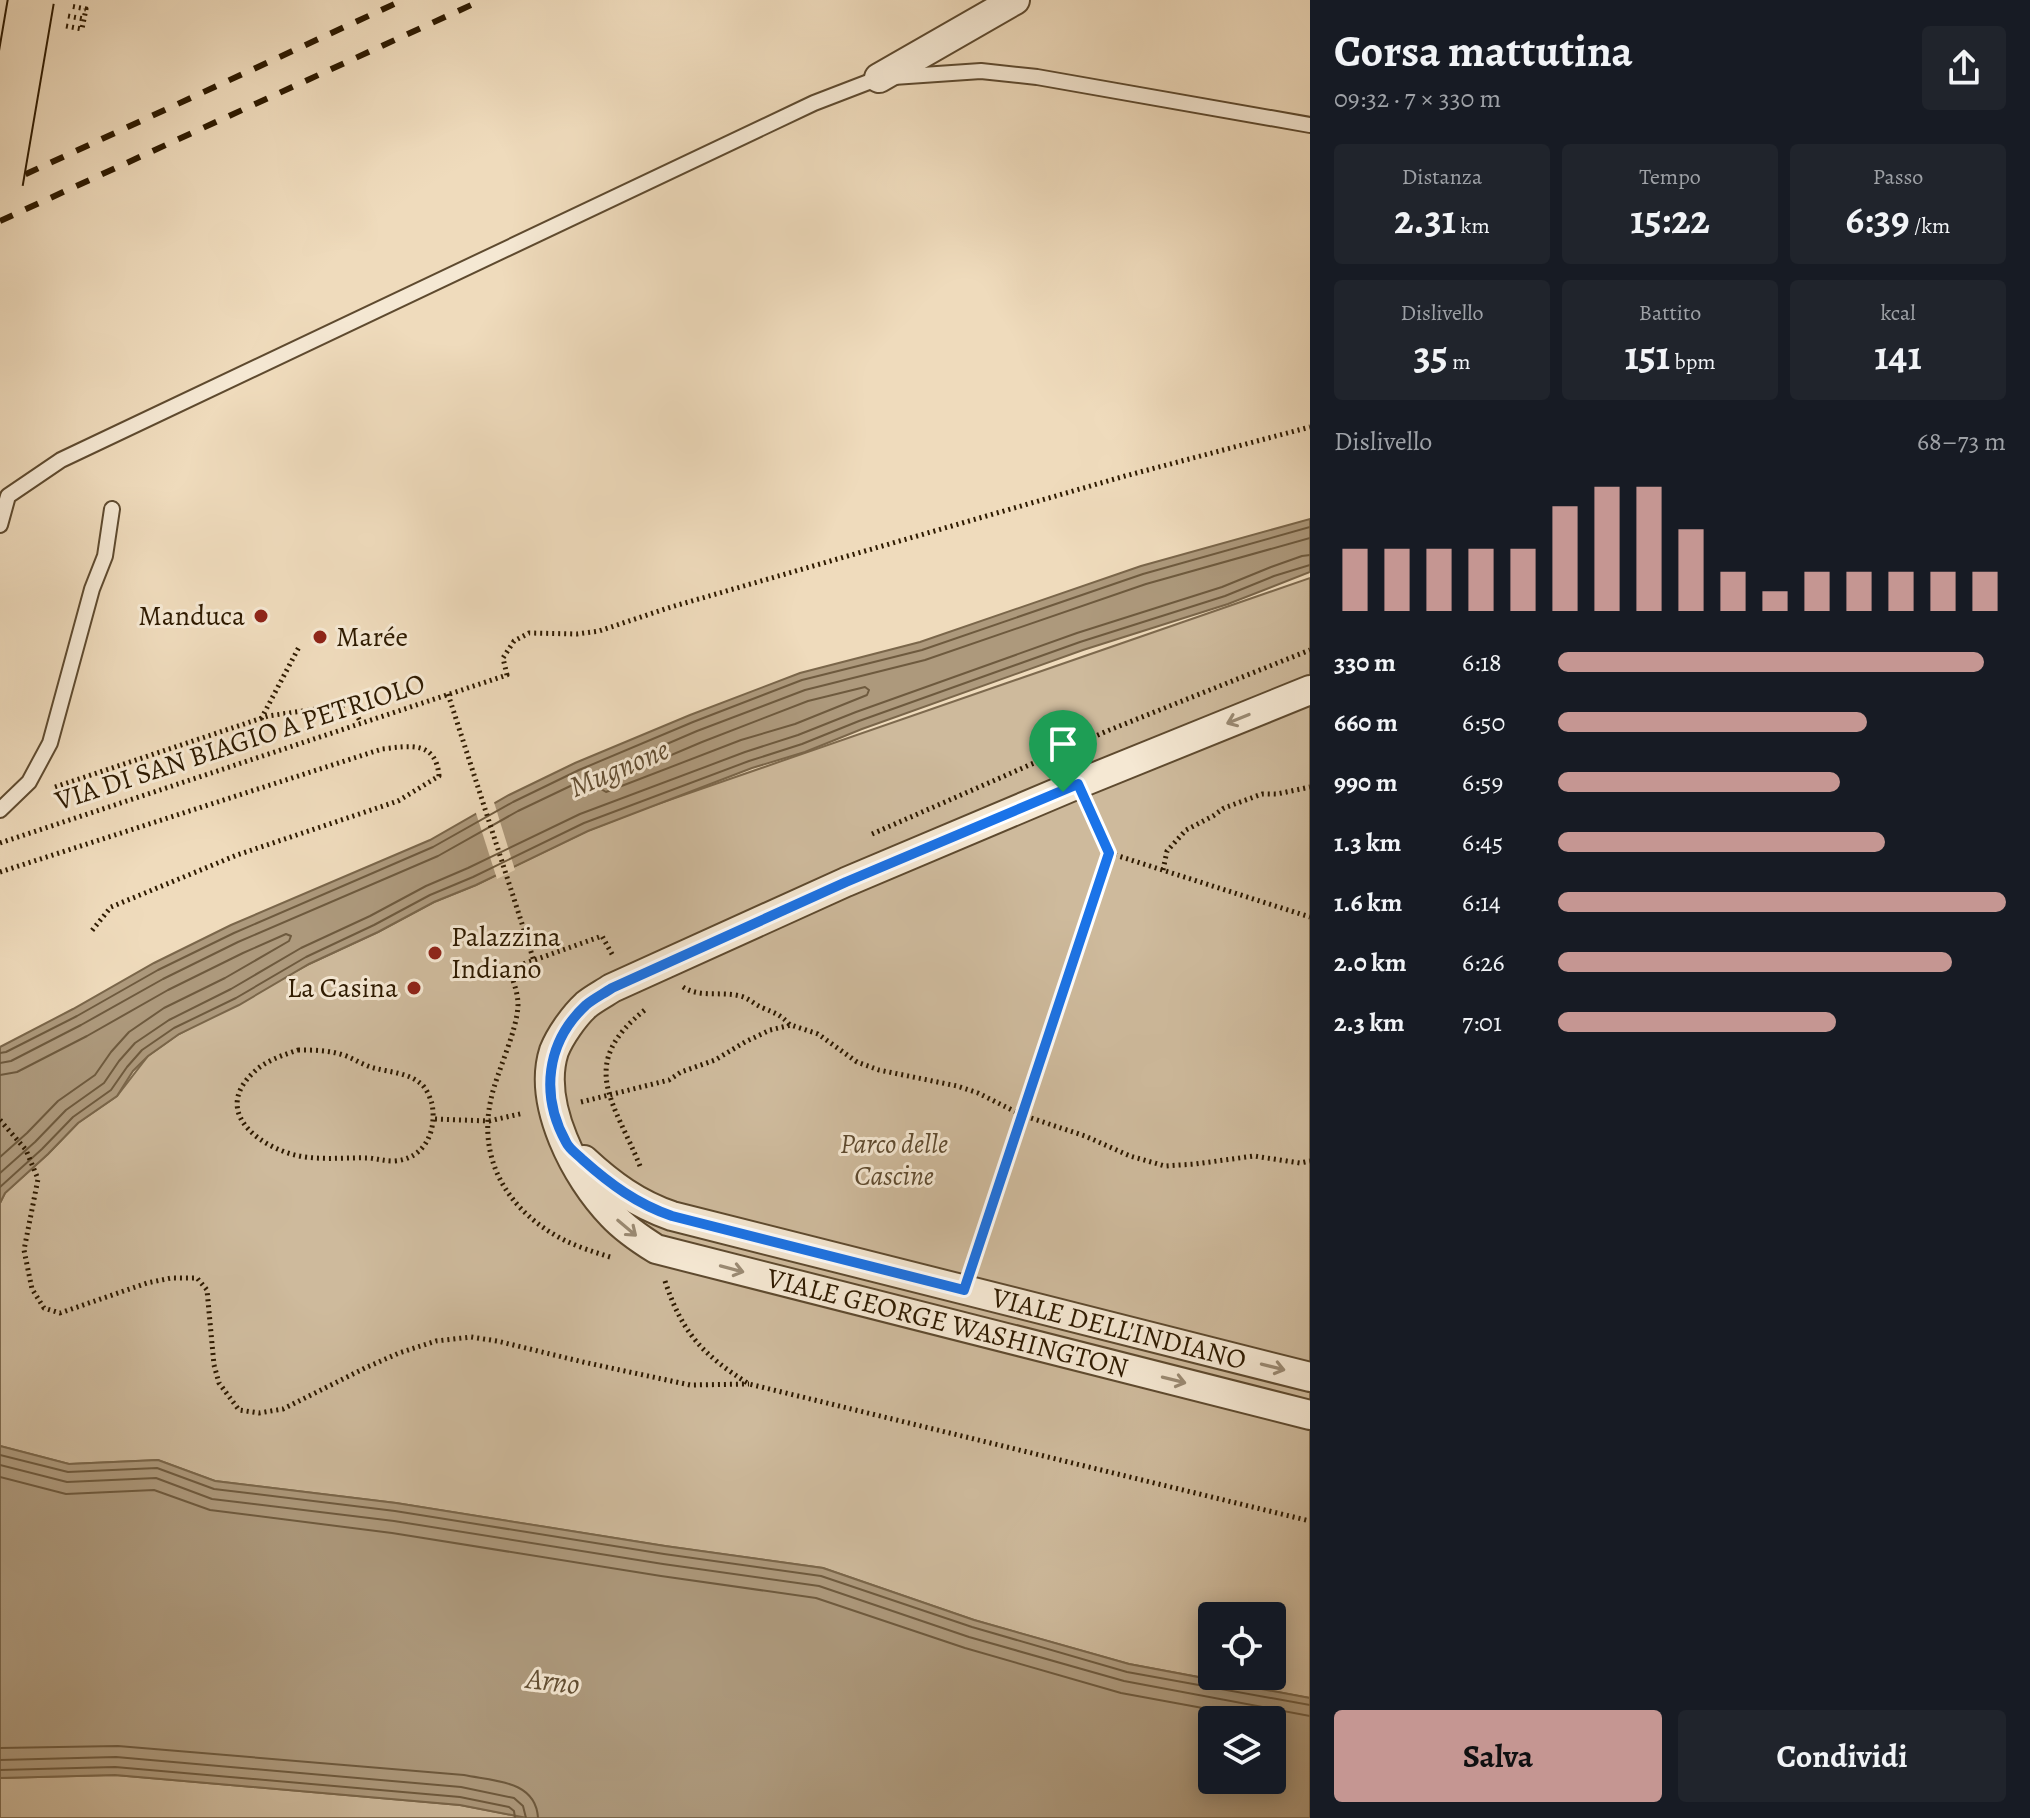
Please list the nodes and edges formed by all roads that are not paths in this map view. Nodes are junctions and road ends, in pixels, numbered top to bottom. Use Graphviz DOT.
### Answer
graph roads {
  1 [pos="1015,0"];
  2 [pos="55,11"];
  3 [pos="879,78"];
  4 [pos="1310,125"];
  5 [pos="0,182"];
  6 [pos="112,509"];
  7 [pos="0,525"];
  8 [pos="1310,690"];
  9 [pos="4,806"];
  10 [pos="604,1192"];
  11 [pos="1310,1377"];
  12 [pos="1310,1415"];
  1 -- 3 [label="street"];
  2 -- 5 [label="highway, bridge"];
  3 -- 4 [label="lane"];
  3 -- 7 [label="lane"];
  6 -- 9 [label="lane"];
  8 -- 10 [label="street, one-way"];
  10 -- 11 [label="street, VIALE DELL'INDIANO, one-way"];
  10 -- 12 [label="street, VIALE GEORGE WASHINGTON, one-way"];
}
